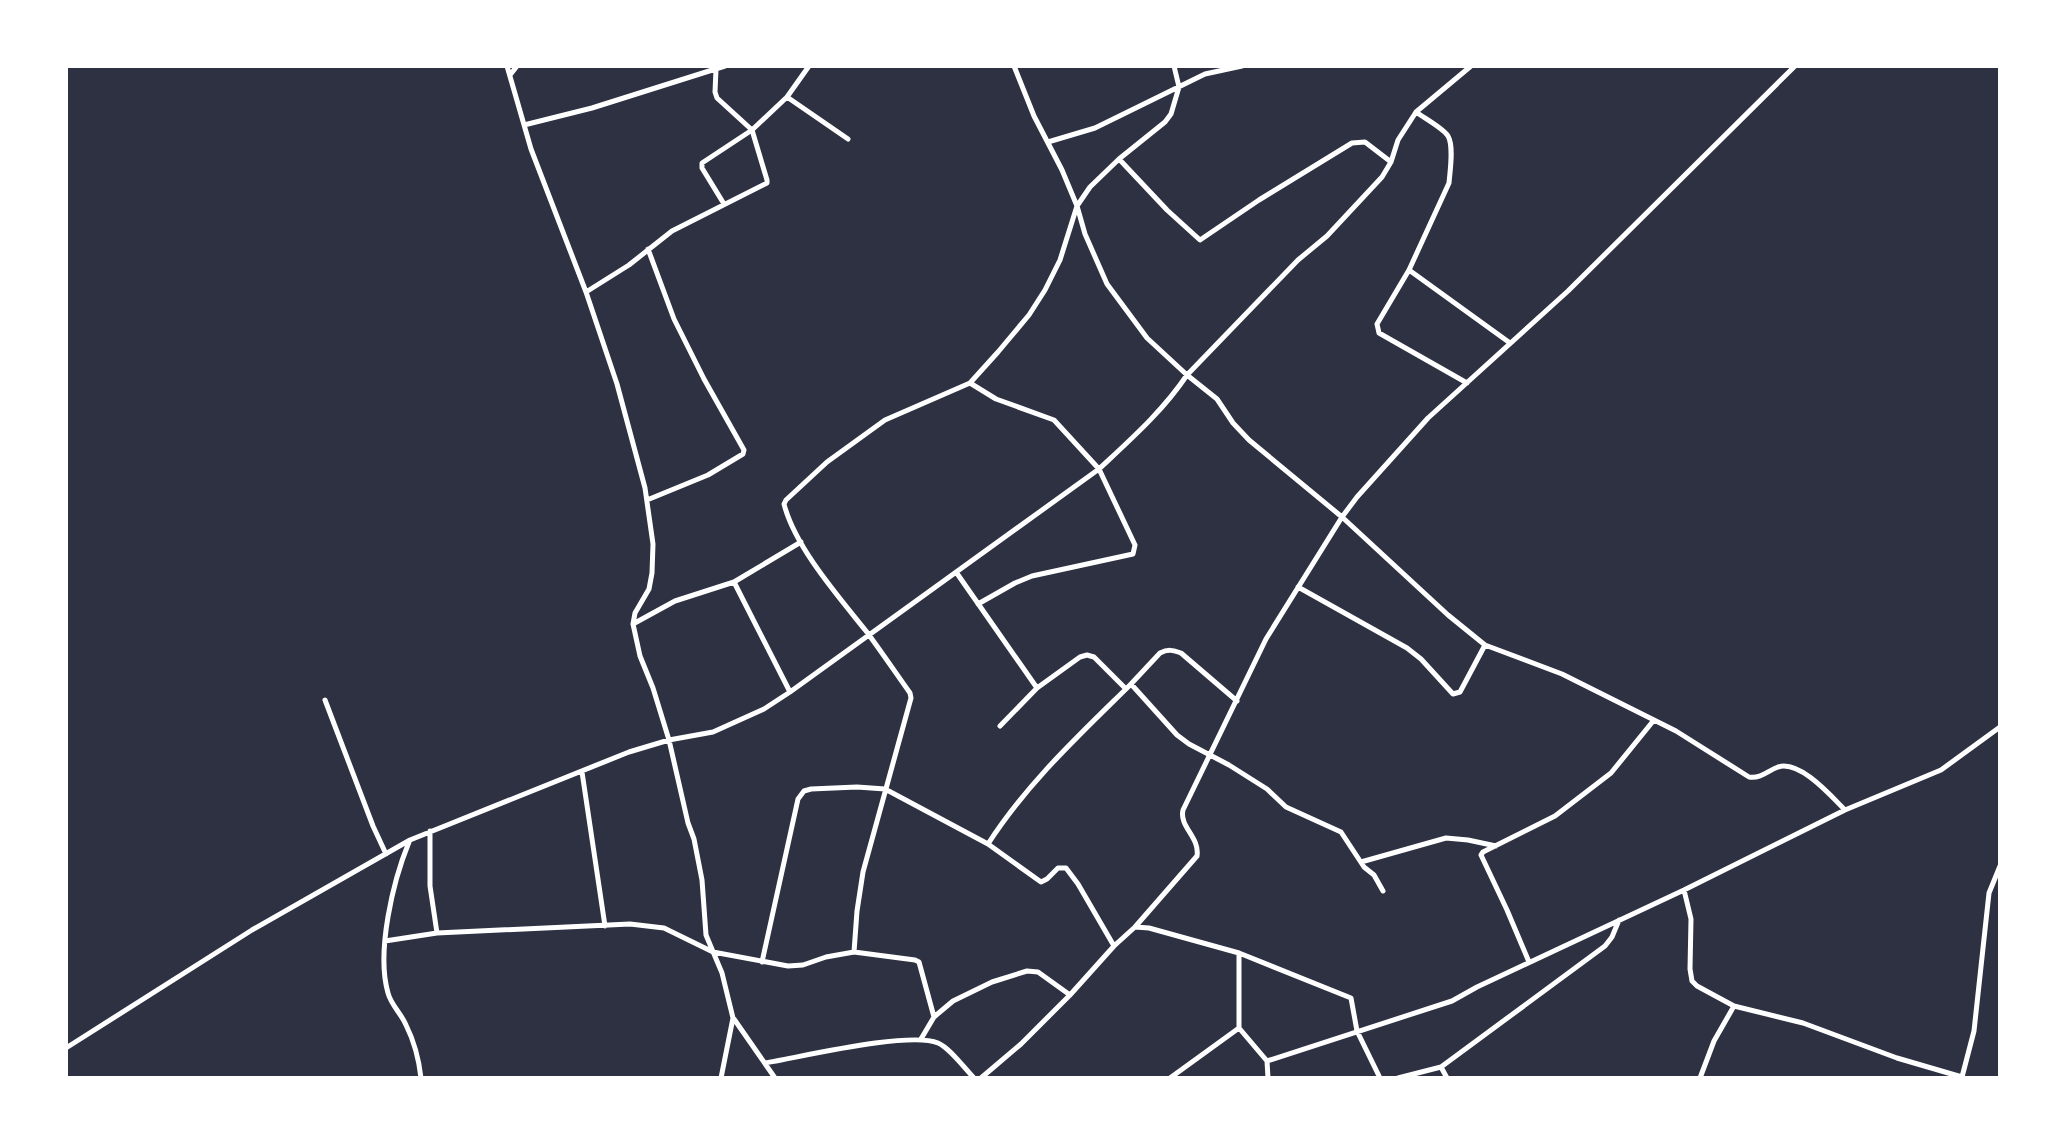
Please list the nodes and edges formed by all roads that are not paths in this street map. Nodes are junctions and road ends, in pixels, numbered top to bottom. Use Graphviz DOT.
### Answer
graph roads {
  1 [pos="507,66"];
  2 [pos="517,66"];
  3 [pos="725,66"];
  4 [pos="809,66"];
  5 [pos="1014,66"];
  6 [pos="1174,66"];
  7 [pos="1242,66"];
  8 [pos="1471,66"];
  9 [pos="1795,66"];
  10 [pos="716,69"];
  11 [pos="510,76"];
  12 [pos="1179,87"];
  13 [pos="787,97"];
  14 [pos="1416,112"];
  15 [pos="524,125"];
  16 [pos="752,130"];
  17 [pos="848,139"];
  18 [pos="1048,142"];
  19 [pos="1119,159"];
  20 [pos="1391,162"];
  21 [pos="724,204"];
  22 [pos="1077,206"];
  23 [pos="648,249"];
  24 [pos="1409,270"];
  25 [pos="586,292"];
  26 [pos="1510,343"];
  27 [pos="1187,375"];
  28 [pos="970,383"];
  29 [pos="1467,383"];
  30 [pos="1099,469"];
  31 [pos="647,500"];
  32 [pos="1342,517"];
  33 [pos="801,542"];
  34 [pos="956,572"];
  35 [pos="734,582"];
  36 [pos="1298,587"];
  37 [pos="978,604"];
  38 [pos="633,624"];
  39 [pos="869,635"];
  40 [pos="1485,645"];
  41 [pos="1129,686"];
  42 [pos="1037,688"];
  43 [pos="790,692"];
  44 [pos="325,700"];
  45 [pos="1237,701"];
  46 [pos="1654,720"];
  47 [pos="1000,726"];
  48 [pos="2000,727"];
  49 [pos="669,740"];
  50 [pos="1209,756"];
  51 [pos="582,772"];
  52 [pos="885,789"];
  53 [pos="1845,810"];
  54 [pos="430,831"];
  55 [pos="410,840"];
  56 [pos="988,844"];
  57 [pos="1496,846"];
  58 [pos="386,854"];
  59 [pos="1361,862"];
  60 [pos="2000,866"];
  61 [pos="1684,890"];
  62 [pos="1383,891"];
  63 [pos="1619,920"];
  64 [pos="605,926"];
  65 [pos="1135,927"];
  66 [pos="437,933"];
  67 [pos="385,941"];
  68 [pos="1114,946"];
  69 [pos="713,952"];
  70 [pos="854,952"];
  71 [pos="1239,953"];
  72 [pos="762,962"];
  73 [pos="1529,962"];
  74 [pos="1070,995"];
  75 [pos="1734,1006"];
  76 [pos="934,1017"];
  77 [pos="733,1018"];
  78 [pos="1239,1028"];
  79 [pos="1357,1031"];
  80 [pos="921,1039"];
  81 [pos="66,1048"];
  82 [pos="1267,1061"];
  83 [pos="765,1063"];
  84 [pos="1441,1067"];
  85 [pos="421,1078"];
  86 [pos="721,1078"];
  87 [pos="775,1078"];
  88 [pos="974,1078"];
  89 [pos="981,1078"];
  90 [pos="1170,1078"];
  91 [pos="1268,1078"];
  92 [pos="1380,1078"];
  93 [pos="1398,1078"];
  94 [pos="1447,1078"];
  95 [pos="1700,1078"];
  96 [pos="1962,1078"];
  1 -- 11 [label="street"];
  2 -- 11 [label="street"];
  3 -- 10 [label="street"];
  4 -- 13 [label="street"];
  5 -- 18 [label="street"];
  6 -- 12 [label="street"];
  7 -- 12 [label="street"];
  8 -- 14 [label="street"];
  9 -- 26 [label="street"];
  10 -- 15 [label="street"];
  10 -- 16 [label="street"];
  11 -- 15 [label="street"];
  12 -- 18 [label="street"];
  12 -- 19 [label="street"];
  13 -- 16 [label="street"];
  13 -- 17 [label="street"];
  14 -- 20 [label="street"];
  14 -- 24 [label="street"];
  15 -- 25 [label="street"];
  16 -- 21 [label="street"];
  16 -- 21 [label="street"];
  18 -- 22 [label="street"];
  19 -- 20 [label="street"];
  19 -- 22 [label="street"];
  20 -- 27 [label="street"];
  21 -- 23 [label="street"];
  22 -- 27 [label="street"];
  22 -- 28 [label="street"];
  23 -- 25 [label="street"];
  23 -- 31 [label="street"];
  24 -- 26 [label="street"];
  24 -- 29 [label="street"];
  25 -- 31 [label="street"];
  26 -- 29 [label="street"];
  27 -- 30 [label="street"];
  27 -- 32 [label="street"];
  28 -- 30 [label="street"];
  28 -- 33 [label="street"];
  29 -- 32 [label="street"];
  30 -- 34 [label="street"];
  30 -- 37 [label="street"];
  31 -- 38 [label="street"];
  32 -- 36 [label="street"];
  32 -- 40 [label="street"];
  33 -- 35 [label="street"];
  33 -- 39 [label="street"];
  34 -- 37 [label="street"];
  34 -- 39 [label="street"];
  35 -- 38 [label="street"];
  35 -- 43 [label="street"];
  36 -- 40 [label="street"];
  36 -- 45 [label="street"];
  37 -- 42 [label="street"];
  38 -- 49 [label="street"];
  39 -- 43 [label="street"];
  39 -- 52 [label="street"];
  40 -- 46 [label="street"];
  41 -- 42 [label="street"];
  41 -- 45 [label="street"];
  41 -- 50 [label="street"];
  41 -- 56 [label="street"];
  42 -- 47 [label="street"];
  43 -- 49 [label="street"];
  44 -- 58 [label="street"];
  45 -- 50 [label="street"];
  46 -- 53 [label="street"];
  46 -- 57 [label="street"];
  48 -- 53 [label="street"];
  49 -- 51 [label="street"];
  49 -- 69 [label="street"];
  50 -- 59 [label="street"];
  50 -- 65 [label="street"];
  51 -- 54 [label="street"];
  51 -- 64 [label="street"];
  52 -- 56 [label="street"];
  52 -- 70 [label="street"];
  52 -- 72 [label="street"];
  53 -- 61 [label="street"];
  54 -- 55 [label="street"];
  54 -- 66 [label="street"];
  55 -- 58 [label="street"];
  55 -- 67 [label="street"];
  56 -- 68 [label="street"];
  57 -- 59 [label="street"];
  57 -- 73 [label="street"];
  58 -- 81 [label="street"];
  59 -- 62 [label="street"];
  60 -- 96 [label="street"];
  61 -- 63 [label="street"];
  61 -- 75 [label="street"];
  63 -- 73 [label="street"];
  63 -- 84 [label="street"];
  64 -- 66 [label="street"];
  64 -- 69 [label="street"];
  65 -- 68 [label="street"];
  65 -- 71 [label="street"];
  66 -- 67 [label="street"];
  67 -- 85 [label="street"];
  68 -- 74 [label="street"];
  69 -- 72 [label="street"];
  69 -- 77 [label="street"];
  70 -- 72 [label="street"];
  70 -- 76 [label="street"];
  71 -- 78 [label="street"];
  71 -- 79 [label="street"];
  73 -- 79 [label="street"];
  74 -- 76 [label="street"];
  74 -- 89 [label="street"];
  75 -- 95 [label="street"];
  75 -- 96 [label="street"];
  76 -- 80 [label="street"];
  77 -- 83 [label="street"];
  77 -- 86 [label="street"];
  78 -- 82 [label="street"];
  78 -- 90 [label="street"];
  79 -- 82 [label="street"];
  79 -- 92 [label="street"];
  80 -- 83 [label="street"];
  80 -- 88 [label="street"];
  82 -- 91 [label="street"];
  83 -- 87 [label="street"];
  84 -- 93 [label="street"];
  84 -- 94 [label="street"];
}
